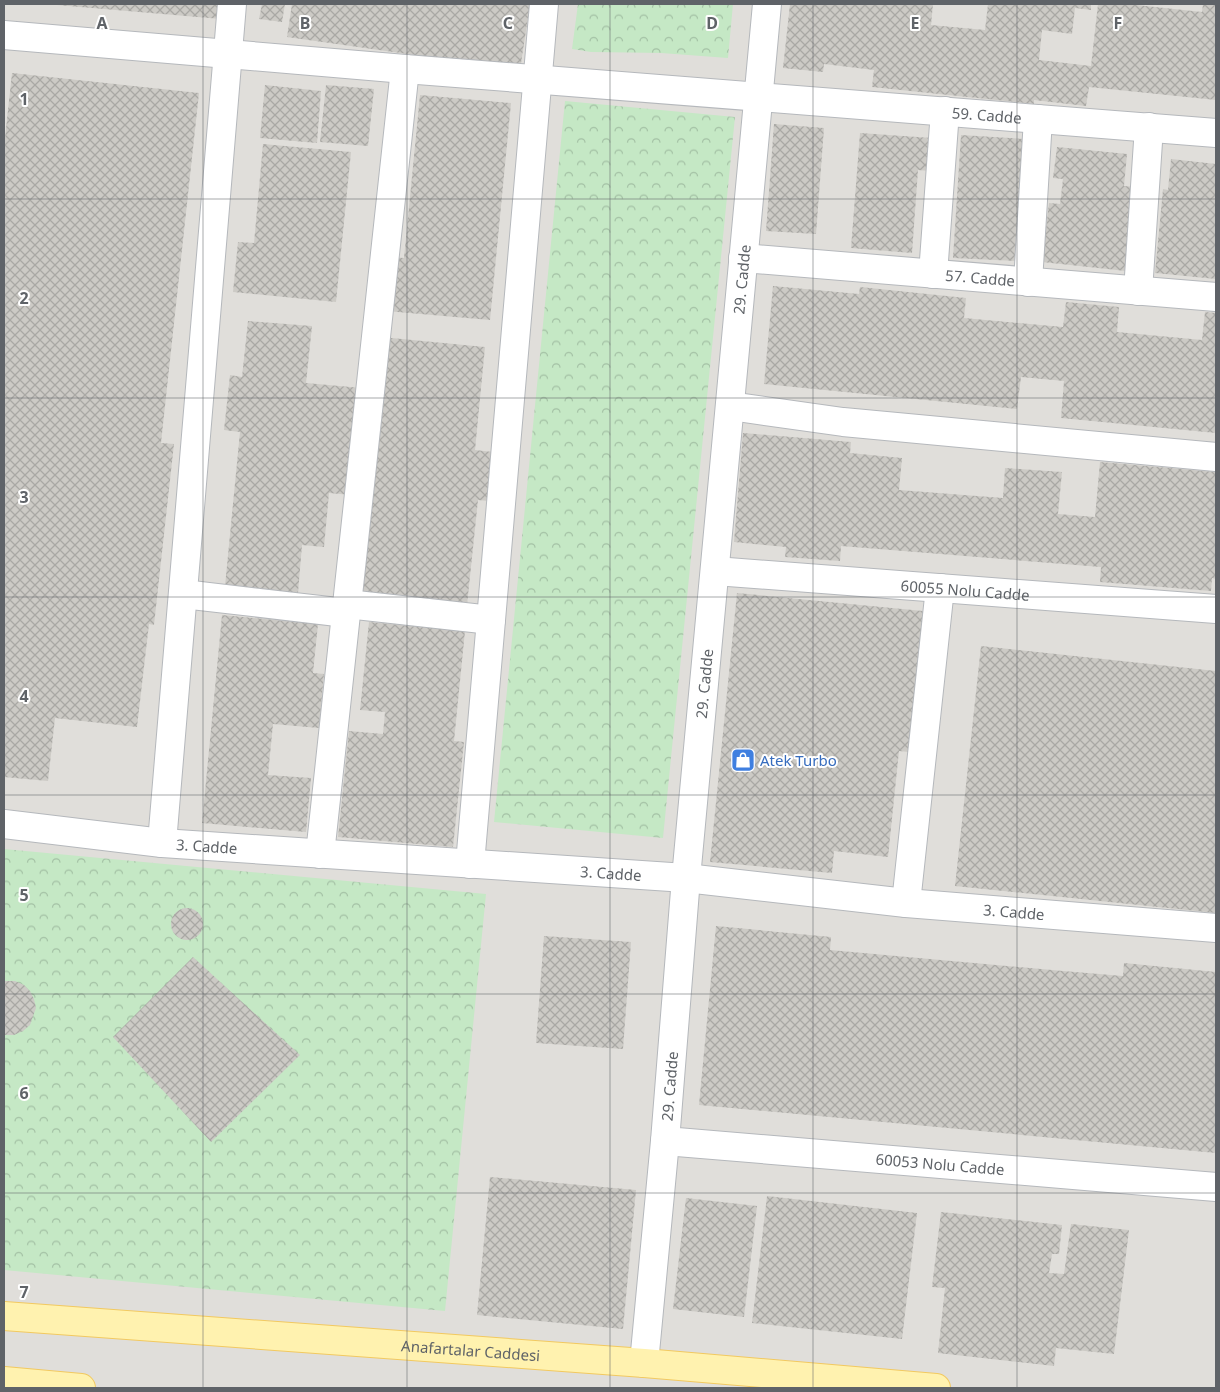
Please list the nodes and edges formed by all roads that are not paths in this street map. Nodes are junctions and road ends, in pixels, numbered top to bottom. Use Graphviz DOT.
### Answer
graph roads {
  1 [pos="232,4"];
  2 [pos="544,4"];
  3 [pos="767,4"];
  4 [pos="4,34"];
  5 [pos="229,54"];
  6 [pos="405,69"];
  7 [pos="538,79"];
  8 [pos="757,97"];
  9 [pos="946,112"];
  10 [pos="1038,119"];
  11 [pos="1149,127"];
  12 [pos="1216,133"];
  13 [pos="743,258"];
  14 [pos="933,274"];
  15 [pos="1028,282"];
  16 [pos="1138,291"];
  17 [pos="1216,297"];
  18 [pos="730,406"];
  19 [pos="1216,457"];
  20 [pos="715,571"];
  21 [pos="940,588"];
  22 [pos="183,594"];
  23 [pos="347,608"];
  24 [pos="1216,609"];
  25 [pos="491,620"];
  26 [pos="4,824"];
  27 [pos="162,843"];
  28 [pos="320,854"];
  29 [pos="470,864"];
  30 [pos="686,878"];
  31 [pos="906,904"];
  32 [pos="1216,928"];
  33 [pos="665,1141"];
  34 [pos="1216,1187"];
  35 [pos="4,1316"];
  36 [pos="644,1363"];
  37 [pos="4,1381"];
  38 [pos="81,1388"];
  39 [pos="936,1388"];
  1 -- 5 [label="street"];
  2 -- 7 [label="street"];
  3 -- 8 [label="street, 29. Cadde"];
  4 -- 5 [label="street, 59. Cadde"];
  5 -- 6 [label="street, 59. Cadde"];
  5 -- 22 [label="street"];
  6 -- 7 [label="street, 59. Cadde"];
  6 -- 23 [label="street"];
  7 -- 8 [label="street, 59. Cadde"];
  7 -- 25 [label="street"];
  8 -- 9 [label="street, 59. Cadde"];
  8 -- 13 [label="street, 29. Cadde"];
  9 -- 10 [label="street, 59. Cadde"];
  9 -- 14 [label="street"];
  10 -- 11 [label="street, 59. Cadde"];
  10 -- 15 [label="street"];
  11 -- 12 [label="street, 59. Cadde"];
  11 -- 16 [label="street"];
  13 -- 14 [label="street, 57. Cadde"];
  13 -- 18 [label="street, 29. Cadde"];
  14 -- 15 [label="street, 57. Cadde"];
  15 -- 16 [label="street, 57. Cadde"];
  16 -- 17 [label="street, 57. Cadde"];
  18 -- 19 [label="street"];
  18 -- 20 [label="street, 29. Cadde"];
  20 -- 21 [label="street, 60055 Nolu Cadde"];
  20 -- 30 [label="street, 29. Cadde"];
  21 -- 24 [label="street, 60055 Nolu Cadde"];
  21 -- 31 [label="street"];
  22 -- 23 [label="street"];
  22 -- 27 [label="street"];
  23 -- 25 [label="street"];
  23 -- 28 [label="street"];
  25 -- 29 [label="street"];
  26 -- 27 [label="street, 3. Cadde"];
  27 -- 28 [label="street, 3. Cadde"];
  28 -- 29 [label="street, 3. Cadde"];
  29 -- 30 [label="street, 3. Cadde"];
  30 -- 31 [label="street, 3. Cadde"];
  30 -- 33 [label="street, 29. Cadde"];
  31 -- 32 [label="street, 3. Cadde"];
  33 -- 34 [label="street, 60053 Nolu Cadde"];
  33 -- 36 [label="street, 29. Cadde"];
  35 -- 36 [label="main road, Anafartalar Caddesi"];
  36 -- 39 [label="main road, Anafartalar Caddesi"];
  37 -- 38 [label="main road"];
}
